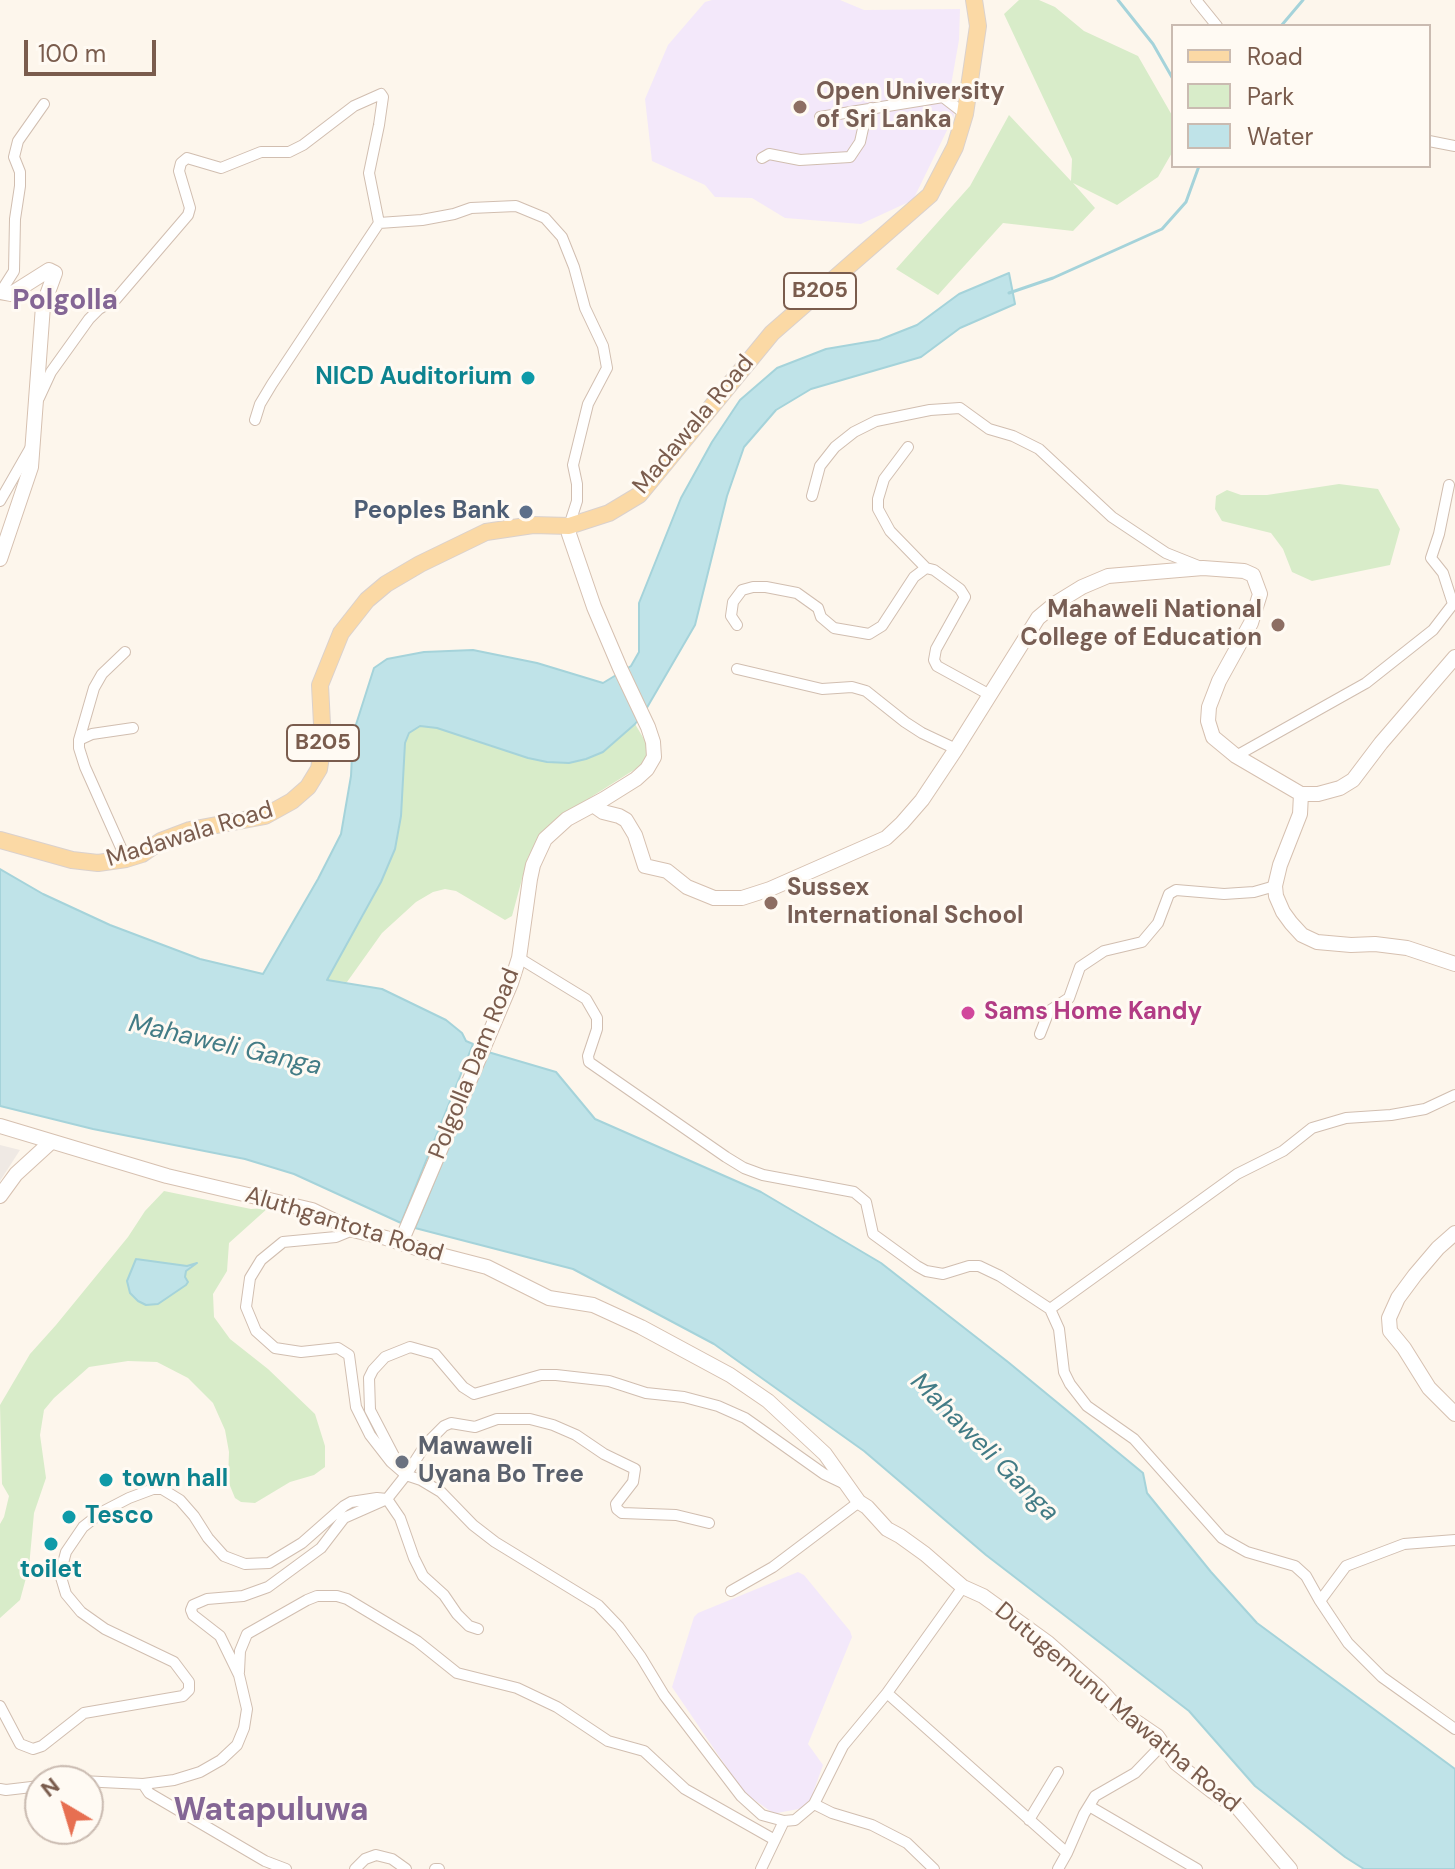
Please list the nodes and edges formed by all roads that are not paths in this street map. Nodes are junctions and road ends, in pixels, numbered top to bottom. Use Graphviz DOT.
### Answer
graph roads {
  1 [pos="974,0"];
  2 [pos="1196,0"];
  3 [pos="1215,24"];
  4 [pos="44,104"];
  5 [pos="871,108"];
  6 [pos="965,114"];
  7 [pos="820,117"];
  8 [pos="1431,141"];
  9 [pos="1455,146"];
  10 [pos="762,158"];
  11 [pos="379,223"];
  12 [pos="0,293"];
  13 [pos="34,408"];
  14 [pos="255,420"];
  15 [pos="34,442"];
  16 [pos="908,447"];
  17 [pos="1449,485"];
  18 [pos="812,496"];
  19 [pos="0,501"];
  20 [pos="569,526"];
  21 [pos="0,559"];
  22 [pos="926,568"];
  23 [pos="1203,568"];
  24 [pos="737,625"];
  25 [pos="125,652"];
  26 [pos="1455,657"];
  27 [pos="737,669"];
  28 [pos="990,695"];
  29 [pos="133,728"];
  30 [pos="79,740"];
  31 [pos="956,749"];
  32 [pos="1236,756"];
  33 [pos="1301,794"];
  34 [pos="593,805"];
  35 [pos="0,840"];
  36 [pos="126,859"];
  37 [pos="1275,886"];
  38 [pos="519,958"];
  39 [pos="1455,964"];
  40 [pos="1040,1034"];
  41 [pos="1455,1095"];
  42 [pos="0,1126"];
  43 [pos="51,1142"];
  44 [pos="0,1196"];
  45 [pos="353,1230"];
  46 [pos="1455,1233"];
  47 [pos="404,1235"];
  48 [pos="593,1305"];
  49 [pos="1050,1309"];
  50 [pos="1455,1414"];
  51 [pos="406,1475"];
  52 [pos="848,1485"];
  53 [pos="387,1499"];
  54 [pos="859,1502"];
  55 [pos="709,1523"];
  56 [pos="1455,1540"];
  57 [pos="963,1587"];
  58 [pos="731,1591"];
  59 [pos="1320,1601"];
  60 [pos="478,1629"];
  61 [pos="239,1675"];
  62 [pos="887,1693"];
  63 [pos="0,1706"];
  64 [pos="1455,1729"];
  65 [pos="1163,1744"];
  66 [pos="1058,1772"];
  67 [pos="104,1782"];
  68 [pos="143,1784"];
  69 [pos="24,1788"];
  70 [pos="0,1789"];
  71 [pos="814,1804"];
  72 [pos="1089,1806"];
  73 [pos="1029,1820"];
  74 [pos="784,1821"];
  75 [pos="775,1840"];
  76 [pos="1067,1853"];
  77 [pos="286,1869"];
  78 [pos="355,1869"];
  79 [pos="406,1869"];
  80 [pos="761,1869"];
  81 [pos="934,1869"];
  82 [pos="1058,1869"];
  83 [pos="1197,1869"];
  84 [pos="1290,1869"];
  1 -- 6 [label="main road, Madawala Road / B205"];
  2 -- 3 [label="street"];
  4 -- 12 [label="street"];
  5 -- 6 [label="street"];
  5 -- 7 [label="street"];
  5 -- 10 [label="street"];
  6 -- 20 [label="main road, Madawala Road / B205"];
  8 -- 9 [label="street"];
  11 -- 13 [label="street"];
  11 -- 14 [label="street"];
  11 -- 20 [label="street"];
  12 -- 13 [label="street"];
  13 -- 15 [label="street"];
  15 -- 19 [label="street"];
  15 -- 21 [label="street"];
  16 -- 22 [label="street"];
  17 -- 32 [label="street"];
  18 -- 23 [label="street"];
  20 -- 34 [label="street, Polgolla Dam Road"];
  20 -- 36 [label="main road, Madawala Road / B205"];
  22 -- 24 [label="street"];
  22 -- 28 [label="street"];
  23 -- 28 [label="street"];
  23 -- 32 [label="street"];
  25 -- 30 [label="street"];
  26 -- 33 [label="street"];
  27 -- 31 [label="street"];
  28 -- 31 [label="street"];
  29 -- 30 [label="street"];
  30 -- 36 [label="street"];
  31 -- 34 [label="street"];
  32 -- 33 [label="street"];
  33 -- 37 [label="street"];
  34 -- 38 [label="street, Polgolla Dam Road"];
  35 -- 36 [label="main road, Madawala Road / B205"];
  37 -- 39 [label="street"];
  37 -- 40 [label="street"];
  38 -- 47 [label="street, Polgolla Dam Road"];
  38 -- 49 [label="street"];
  41 -- 49 [label="street"];
  42 -- 43 [label="street, Aluthgantota Road"];
  43 -- 44 [label="street"];
  43 -- 45 [label="street, Aluthgantota Road"];
  45 -- 47 [label="street, Aluthgantota Road"];
  45 -- 51 [label="street"];
  46 -- 50 [label="street"];
  47 -- 48 [label="street, Aluthgantota Road"];
  48 -- 52 [label="street, Dutugemunu Mawatha Road"];
  49 -- 59 [label="street"];
  51 -- 52 [label="street"];
  51 -- 53 [label="street"];
  51 -- 55 [label="street"];
  51 -- 74 [label="street"];
  52 -- 54 [label="street, Dutugemunu Mawatha Road"];
  53 -- 60 [label="street"];
  53 -- 61 [label="street"];
  53 -- 63 [label="street"];
  54 -- 57 [label="street, Dutugemunu Mawatha Road"];
  54 -- 58 [label="street"];
  56 -- 59 [label="street"];
  57 -- 62 [label="street"];
  57 -- 65 [label="street, Dutugemunu Mawatha Road"];
  59 -- 64 [label="street"];
  61 -- 68 [label="street"];
  61 -- 75 [label="street"];
  62 -- 71 [label="street"];
  62 -- 73 [label="street"];
  65 -- 72 [label="street"];
  65 -- 84 [label="street, Dutugemunu Mawatha Road"];
  66 -- 73 [label="street"];
  67 -- 68 [label="street"];
  68 -- 77 [label="street"];
  69 -- 70 [label="street"];
  71 -- 74 [label="street"];
  71 -- 81 [label="street"];
  72 -- 76 [label="street"];
  72 -- 83 [label="street"];
  73 -- 76 [label="street"];
  74 -- 75 [label="street"];
  75 -- 80 [label="street"];
  76 -- 82 [label="street"];
  78 -- 79 [label="street"];
}
